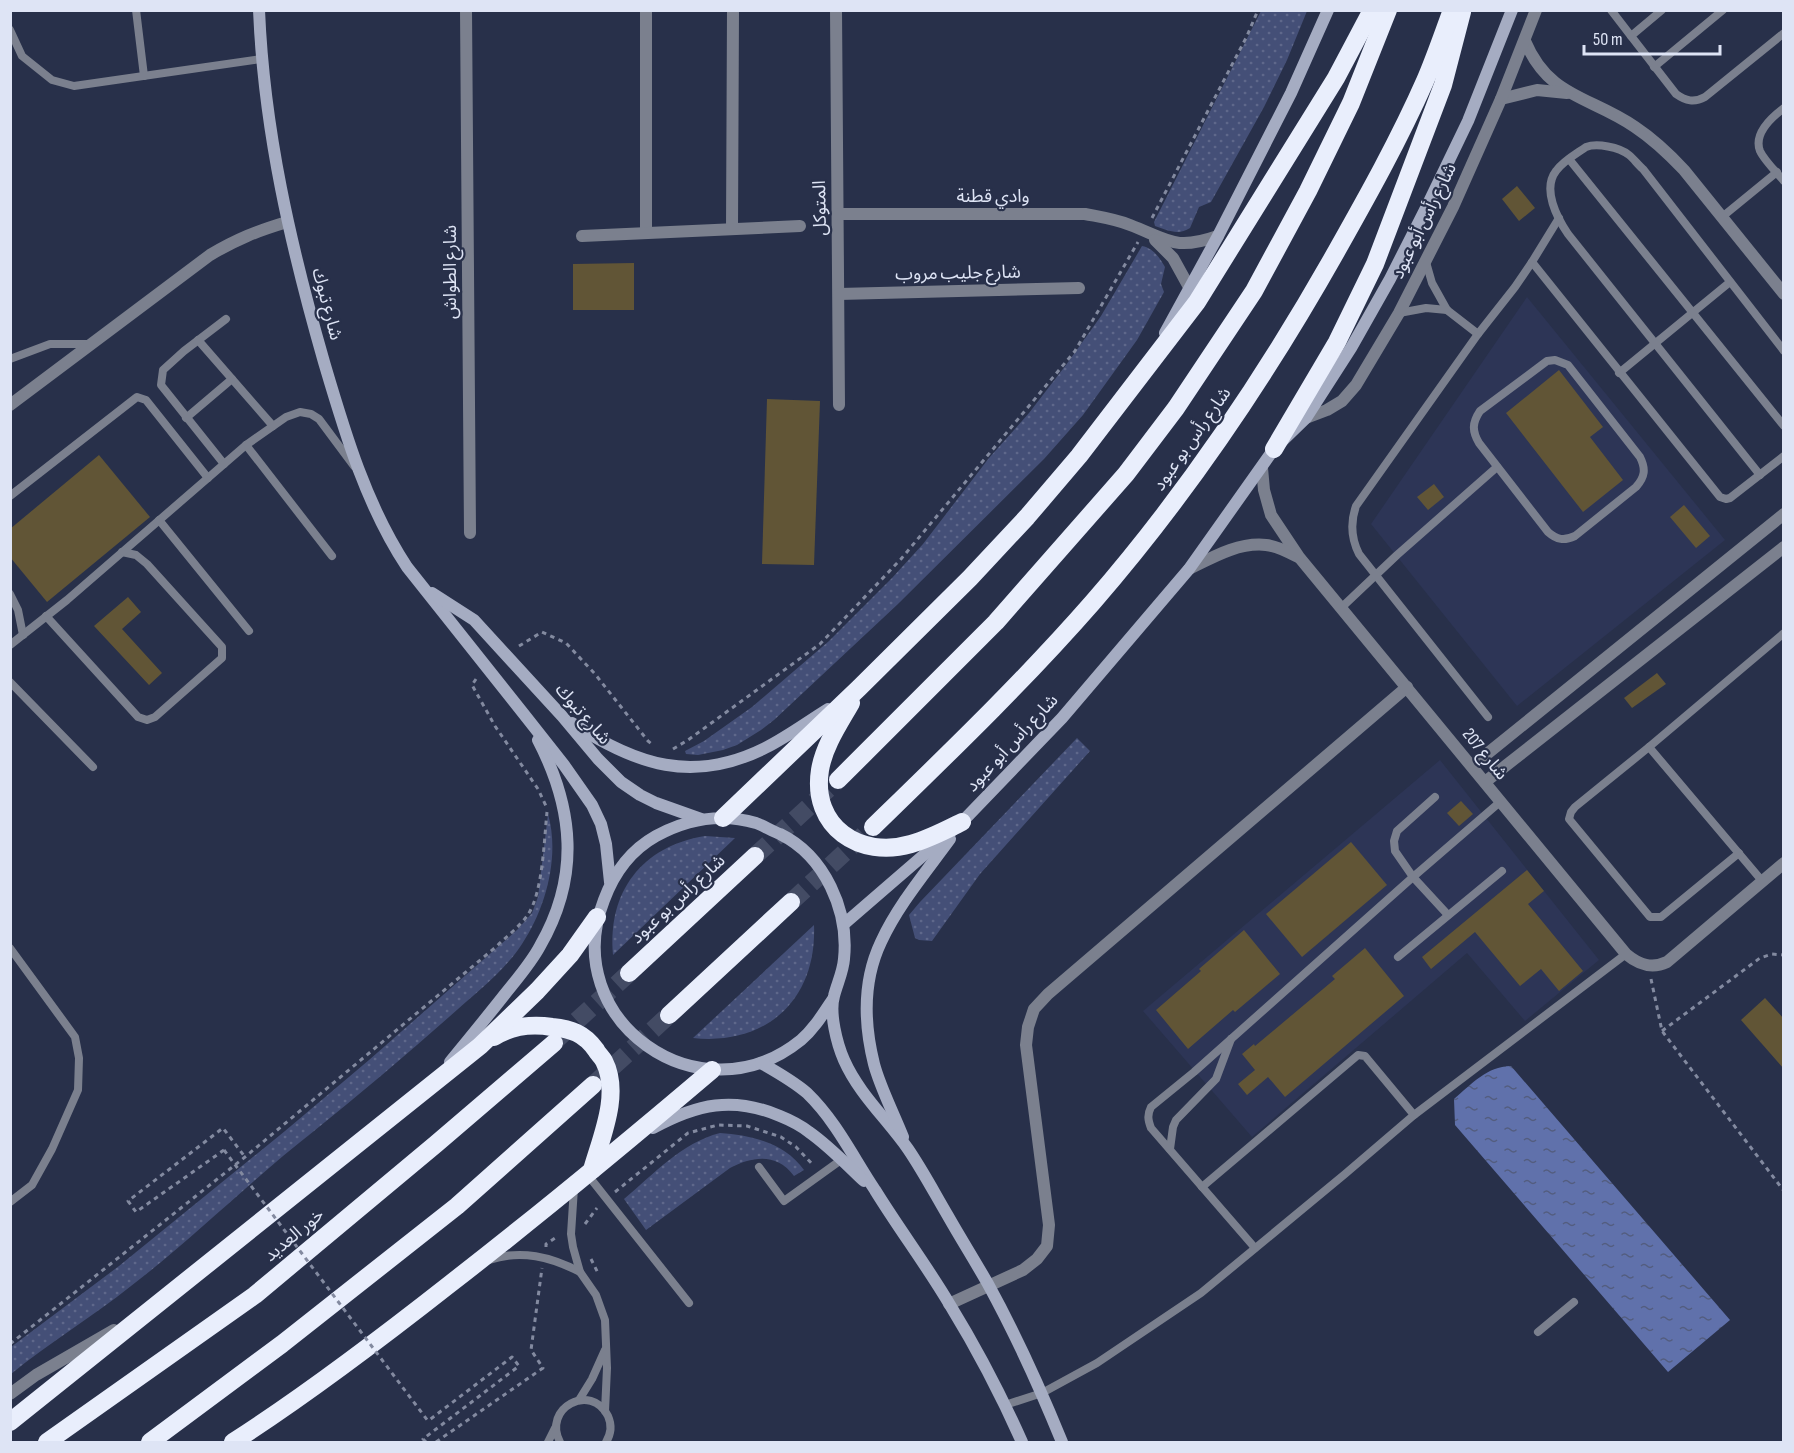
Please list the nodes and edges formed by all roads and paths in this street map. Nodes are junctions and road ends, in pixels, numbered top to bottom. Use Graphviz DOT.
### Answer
graph roads {
  1 [pos="136,10"];
  2 [pos="259,10"];
  3 [pos="466,10"];
  4 [pos="646,10"];
  5 [pos="733,10"];
  6 [pos="836,10"];
  7 [pos="1258,10"];
  8 [pos="1328,10"];
  9 [pos="1372,10"];
  10 [pos="1388,10"];
  11 [pos="1452,10"];
  12 [pos="1463,10"];
  13 [pos="1512,10"];
  14 [pos="1536,10"];
  15 [pos="1611,10"];
  16 [pos="1662,10"];
  17 [pos="1723,10"];
  18 [pos="10,30"];
  19 [pos="1784,33"];
  20 [pos="1631,36"];
  21 [pos="1525,41"];
  22 [pos="261,59"];
  23 [pos="1654,67"];
  24 [pos="144,76"];
  25 [pos="1569,93"];
  26 [pos="1501,99"];
  27 [pos="1784,108"];
  28 [pos="1569,159"];
  29 [pos="1777,172"];
  30 [pos="1784,181"];
  31 [pos="838,214"];
  32 [pos="1722,217"];
  33 [pos="1559,218"];
  34 [pos="287,222"];
  35 [pos="800,226"];
  36 [pos="732,229"];
  37 [pos="1145,232"];
  38 [pos="646,233"];
  39 [pos="582,236"];
  40 [pos="1218,236"];
  41 [pos="1425,260"];
  42 [pos="1532,262"];
  43 [pos="1730,282"];
  44 [pos="1190,287"];
  45 [pos="1079,288"];
  46 [pos="839,294"];
  47 [pos="1784,294"];
  48 [pos="1447,310"];
  49 [pos="1692,312"];
  50 [pos="1399,313"];
  51 [pos="226,319"];
  52 [pos="1478,334"];
  53 [pos="198,340"];
  54 [pos="1655,343"];
  55 [pos="92,344"];
  56 [pos="1784,351"];
  57 [pos="10,359"];
  58 [pos="1146,369"];
  59 [pos="1619,373"];
  60 [pos="232,379"];
  61 [pos="10,405"];
  62 [pos="840,405"];
  63 [pos="186,418"];
  64 [pos="1306,418"];
  65 [pos="273,426"];
  66 [pos="1784,426"];
  67 [pos="246,445"];
  68 [pos="1274,449"];
  69 [pos="1784,456"];
  70 [pos="224,464"];
  71 [pos="1497,467"];
  72 [pos="1262,468"];
  73 [pos="1760,475"];
  74 [pos="362,477"];
  75 [pos="208,478"];
  76 [pos="10,496"];
  77 [pos="1784,514"];
  78 [pos="159,520"];
  79 [pos="471,533"];
  80 [pos="1784,547"];
  81 [pos="122,552"];
  82 [pos="332,556"];
  83 [pos="1299,557"];
  84 [pos="1189,569"];
  85 [pos="1375,576"];
  86 [pos="424,588"];
  87 [pos="10,594"];
  88 [pos="1341,608"];
  89 [pos="46,616"];
  90 [pos="249,631"];
  91 [pos="1784,633"];
  92 [pos="23,635"];
  93 [pos="10,645"];
  94 [pos="506,653"];
  95 [pos="486,666"];
  96 [pos="10,682"];
  97 [pos="1407,687"];
  98 [pos="859,688"];
  99 [pos="523,713"];
  100 [pos="562,716"];
  101 [pos="1488,717"];
  102 [pos="1649,747"];
  103 [pos="659,750"];
  104 [pos="670,751"];
  105 [pos="1472,766"];
  106 [pos="93,767"];
  107 [pos="838,780"];
  108 [pos="1485,782"];
  109 [pos="1435,797"];
  110 [pos="1500,802"];
  111 [pos="723,818"];
  112 [pos="701,819"];
  113 [pos="962,822"];
  114 [pos="873,827"];
  115 [pos="1739,853"];
  116 [pos="755,856"];
  117 [pos="1784,863"];
  118 [pos="1502,871"];
  119 [pos="1413,877"];
  120 [pos="610,882"];
  121 [pos="1763,882"];
  122 [pos="791,902"];
  123 [pos="1448,915"];
  124 [pos="597,917"];
  125 [pos="844,924"];
  126 [pos="10,948"];
  127 [pos="1626,954"];
  128 [pos="1784,954"];
  129 [pos="1398,957"];
  130 [pos="1649,966"];
  131 [pos="629,973"];
  132 [pos="832,999"];
  133 [pos="669,1015"];
  134 [pos="1662,1031"];
  135 [pos="1232,1037"];
  136 [pos="554,1043"];
  137 [pos="480,1046"];
  138 [pos="761,1063"];
  139 [pos="712,1070"];
  140 [pos="593,1085"];
  141 [pos="429,1088"];
  142 [pos="1414,1115"];
  143 [pos="628,1141"];
  144 [pos="908,1149"];
  145 [pos="1170,1149"];
  146 [pos="245,1157"];
  147 [pos="841,1160"];
  148 [pos="759,1167"];
  149 [pos="822,1174"];
  150 [pos="584,1177"];
  151 [pos="1202,1186"];
  152 [pos="874,1190"];
  153 [pos="1784,1191"];
  154 [pos="607,1199"];
  155 [pos="10,1202"];
  156 [pos="571,1234"];
  157 [pos="1255,1248"];
  158 [pos="544,1257"];
  159 [pos="591,1258"];
  160 [pos="474,1266"];
  161 [pos="580,1272"];
  162 [pos="601,1277"];
  163 [pos="988,1285"];
  164 [pos="1574,1302"];
  165 [pos="689,1303"];
  166 [pos="949,1304"];
  167 [pos="156,1305"];
  168 [pos="1538,1332"];
  169 [pos="10,1344"];
  170 [pos="606,1349"];
  171 [pos="1042,1393"];
  172 [pos="10,1394"];
  173 [pos="579,1400"];
  174 [pos="1005,1405"];
  175 [pos="605,1412"];
  176 [pos="10,1422"];
  177 [pos="556,1427"];
  178 [pos="233,1442"];
  179 [pos="47,1443"];
  180 [pos="150,1443"];
  181 [pos="426,1443"];
  182 [pos="436,1443"];
  183 [pos="548,1443"];
  184 [pos="560,1443"];
  185 [pos="606,1443"];
  186 [pos="1022,1443"];
  187 [pos="1062,1443"];
  1 -- 24 [label="lane"];
  2 -- 22 [label="street, شارع تبوك"];
  3 -- 79 [label="street, شارع الطواش"];
  4 -- 38 [label="street"];
  5 -- 36 [label="street"];
  6 -- 31 [label="street, المتوكل"];
  7 -- 37 [label="path"];
  8 -- 40 [label="street"];
  9 -- 58 [label="highway"];
  10 -- 107 [label="highway, شارع رأس بو عبود"];
  11 -- 114 [label="highway, شارع رأس بو عبود"];
  12 -- 68 [label="highway"];
  13 -- 64 [label="street, شارع رأس أبو عبود"];
  14 -- 21 [label="street, شارع رأس أبو عبود"];
  15 -- 20 [label="lane"];
  16 -- 20 [label="lane"];
  17 -- 23 [label="lane"];
  18 -- 24 [label="lane"];
  19 -- 23 [label="lane"];
  20 -- 23 [label="lane"];
  21 -- 25 [label="street"];
  21 -- 26 [label="street, شارع رأس أبو عبود"];
  22 -- 24 [label="lane"];
  22 -- 34 [label="street, شارع تبوك"];
  25 -- 26 [label="street"];
  25 -- 32 [label="street"];
  26 -- 41 [label="street, شارع رأس أبو عبود"];
  27 -- 29 [label="lane"];
  28 -- 33 [label="lane"];
  28 -- 43 [label="lane"];
  28 -- 49 [label="lane"];
  29 -- 30 [label="lane"];
  29 -- 32 [label="lane"];
  31 -- 37 [label="street, وادي قطنة"];
  31 -- 46 [label="street, المتوكل"];
  32 -- 47 [label="street"];
  33 -- 42 [label="lane"];
  33 -- 54 [label="lane"];
  34 -- 55 [label="street"];
  34 -- 74 [label="street, شارع تبوك"];
  35 -- 36 [label="street"];
  36 -- 38 [label="street"];
  37 -- 40 [label="street, وادي قطنة"];
  37 -- 44 [label="street, وادي قطنة"];
  37 -- 104 [label="path"];
  38 -- 39 [label="street"];
  40 -- 44 [label="street"];
  41 -- 48 [label="lane"];
  41 -- 50 [label="street, شارع رأس أبو عبود"];
  42 -- 52 [label="lane"];
  42 -- 59 [label="lane"];
  43 -- 49 [label="lane"];
  43 -- 56 [label="lane"];
  44 -- 58 [label="street"];
  45 -- 46 [label="street, شارع جليب مروب"];
  46 -- 62 [label="street, المتوكل"];
  48 -- 50 [label="lane"];
  48 -- 52 [label="lane"];
  49 -- 54 [label="lane"];
  49 -- 66 [label="lane"];
  50 -- 64 [label="street, شارع رأس أبو عبود"];
  51 -- 53 [label="lane"];
  52 -- 85 [label="lane"];
  53 -- 60 [label="lane"];
  53 -- 63 [label="lane"];
  54 -- 59 [label="lane"];
  54 -- 73 [label="lane"];
  55 -- 57 [label="lane"];
  55 -- 61 [label="street"];
  58 -- 98 [label="highway"];
  59 -- 73 [label="lane"];
  60 -- 63 [label="lane"];
  60 -- 65 [label="lane"];
  63 -- 70 [label="lane"];
  64 -- 68 [label="street, شارع رأس أبو عبود"];
  65 -- 67 [label="lane"];
  65 -- 74 [label="lane"];
  67 -- 70 [label="lane"];
  67 -- 82 [label="lane"];
  68 -- 72 [label="street, شارع رأس أبو عبود"];
  69 -- 73 [label="lane"];
  70 -- 75 [label="lane"];
  71 -- 71 [label="lane"];
  71 -- 85 [label="lane"];
  72 -- 83 [label="street"];
  72 -- 84 [label="street, شارع رأس أبو عبود"];
  74 -- 86 [label="street, شارع تبوك"];
  75 -- 76 [label="lane"];
  75 -- 78 [label="lane"];
  77 -- 105 [label="street"];
  78 -- 81 [label="lane"];
  78 -- 90 [label="lane"];
  80 -- 108 [label="street"];
  81 -- 89 [label="lane"];
  81 -- 89 [label="lane"];
  83 -- 84 [label="street, شارع رأس أبو عبود"];
  83 -- 88 [label="street, شارع 207"];
  84 -- 113 [label="street, شارع رأس أبو عبود"];
  85 -- 88 [label="lane"];
  85 -- 101 [label="lane"];
  86 -- 94 [label="street, شارع تبوك"];
  86 -- 95 [label="street, شارع تبوك"];
  87 -- 92 [label="lane"];
  88 -- 97 [label="street, شارع 207"];
  89 -- 92 [label="lane"];
  91 -- 102 [label="lane"];
  92 -- 93 [label="lane"];
  94 -- 100 [label="street, شارع تبوك"];
  94 -- 103 [label="path"];
  95 -- 99 [label="street, شارع تبوك"];
  95 -- 146 [label="path"];
  96 -- 106 [label="lane"];
  97 -- 105 [label="street, شارع 207"];
  97 -- 163 [label="street"];
  98 -- 100 [label="street"];
  98 -- 111 [label="highway"];
  98 -- 113 [label="highway"];
  99 -- 120 [label="street, شارع تبوك"];
  99 -- 141 [label="street"];
  100 -- 112 [label="street, شارع تبوك"];
  102 -- 115 [label="lane"];
  102 -- 115 [label="lane"];
  105 -- 108 [label="street, شارع 207"];
  108 -- 110 [label="street, شارع 207"];
  109 -- 119 [label="lane"];
  110 -- 119 [label="lane"];
  110 -- 127 [label="street, شارع 207"];
  111 -- 112 [label="street"];
  111 -- 125 [label="street"];
  112 -- 120 [label="street"];
  113 -- 125 [label="street, شارع رأس أبو عبود"];
  113 -- 144 [label="street"];
  115 -- 121 [label="lane"];
  116 -- 131 [label="highway, شارع رأس بو عبود"];
  117 -- 121 [label="street"];
  118 -- 123 [label="lane"];
  119 -- 123 [label="lane"];
  119 -- 135 [label="lane"];
  120 -- 124 [label="street"];
  121 -- 130 [label="street"];
  122 -- 133 [label="highway"];
  123 -- 129 [label="lane"];
  124 -- 137 [label="highway"];
  124 -- 139 [label="street"];
  125 -- 132 [label="street"];
  126 -- 155 [label="lane"];
  127 -- 130 [label="street, شارع 207"];
  127 -- 142 [label="lane"];
  128 -- 134 [label="path"];
  130 -- 134 [label="path"];
  132 -- 138 [label="street"];
  132 -- 144 [label="street"];
  134 -- 153 [label="path"];
  135 -- 145 [label="lane"];
  135 -- 145 [label="lane"];
  136 -- 179 [label="highway, خور العديد"];
  137 -- 141 [label="highway"];
  137 -- 150 [label="highway"];
  138 -- 139 [label="street"];
  138 -- 152 [label="street"];
  139 -- 143 [label="highway"];
  140 -- 180 [label="highway"];
  141 -- 167 [label="highway"];
  142 -- 151 [label="lane"];
  142 -- 157 [label="lane"];
  143 -- 147 [label="street"];
  143 -- 150 [label="highway"];
  144 -- 163 [label="street"];
  145 -- 151 [label="lane"];
  146 -- 169 [label="path"];
  146 -- 181 [label="path, bridge"];
  147 -- 149 [label="lane"];
  147 -- 152 [label="street"];
  148 -- 149 [label="lane"];
  149 -- 154 [label="path"];
  150 -- 154 [label="lane"];
  150 -- 156 [label="lane"];
  150 -- 160 [label="highway"];
  151 -- 157 [label="lane"];
  152 -- 166 [label="street"];
  154 -- 156 [label="path"];
  154 -- 165 [label="lane"];
  156 -- 158 [label="path"];
  156 -- 161 [label="lane"];
  157 -- 171 [label="lane"];
  158 -- 160 [label="lane"];
  158 -- 161 [label="lane"];
  158 -- 182 [label="path"];
  159 -- 162 [label="path"];
  160 -- 178 [label="highway"];
  161 -- 170 [label="lane"];
  163 -- 166 [label="street"];
  163 -- 171 [label="street"];
  164 -- 168 [label="lane"];
  166 -- 174 [label="street"];
  167 -- 172 [label="street"];
  167 -- 176 [label="highway"];
  170 -- 173 [label="lane"];
  170 -- 175 [label="lane"];
  171 -- 174 [label="lane"];
  171 -- 187 [label="street"];
  173 -- 175 [label="lane"];
  173 -- 177 [label="lane"];
  174 -- 186 [label="street"];
  175 -- 185 [label="lane"];
  177 -- 183 [label="lane"];
  177 -- 184 [label="lane"];
}
